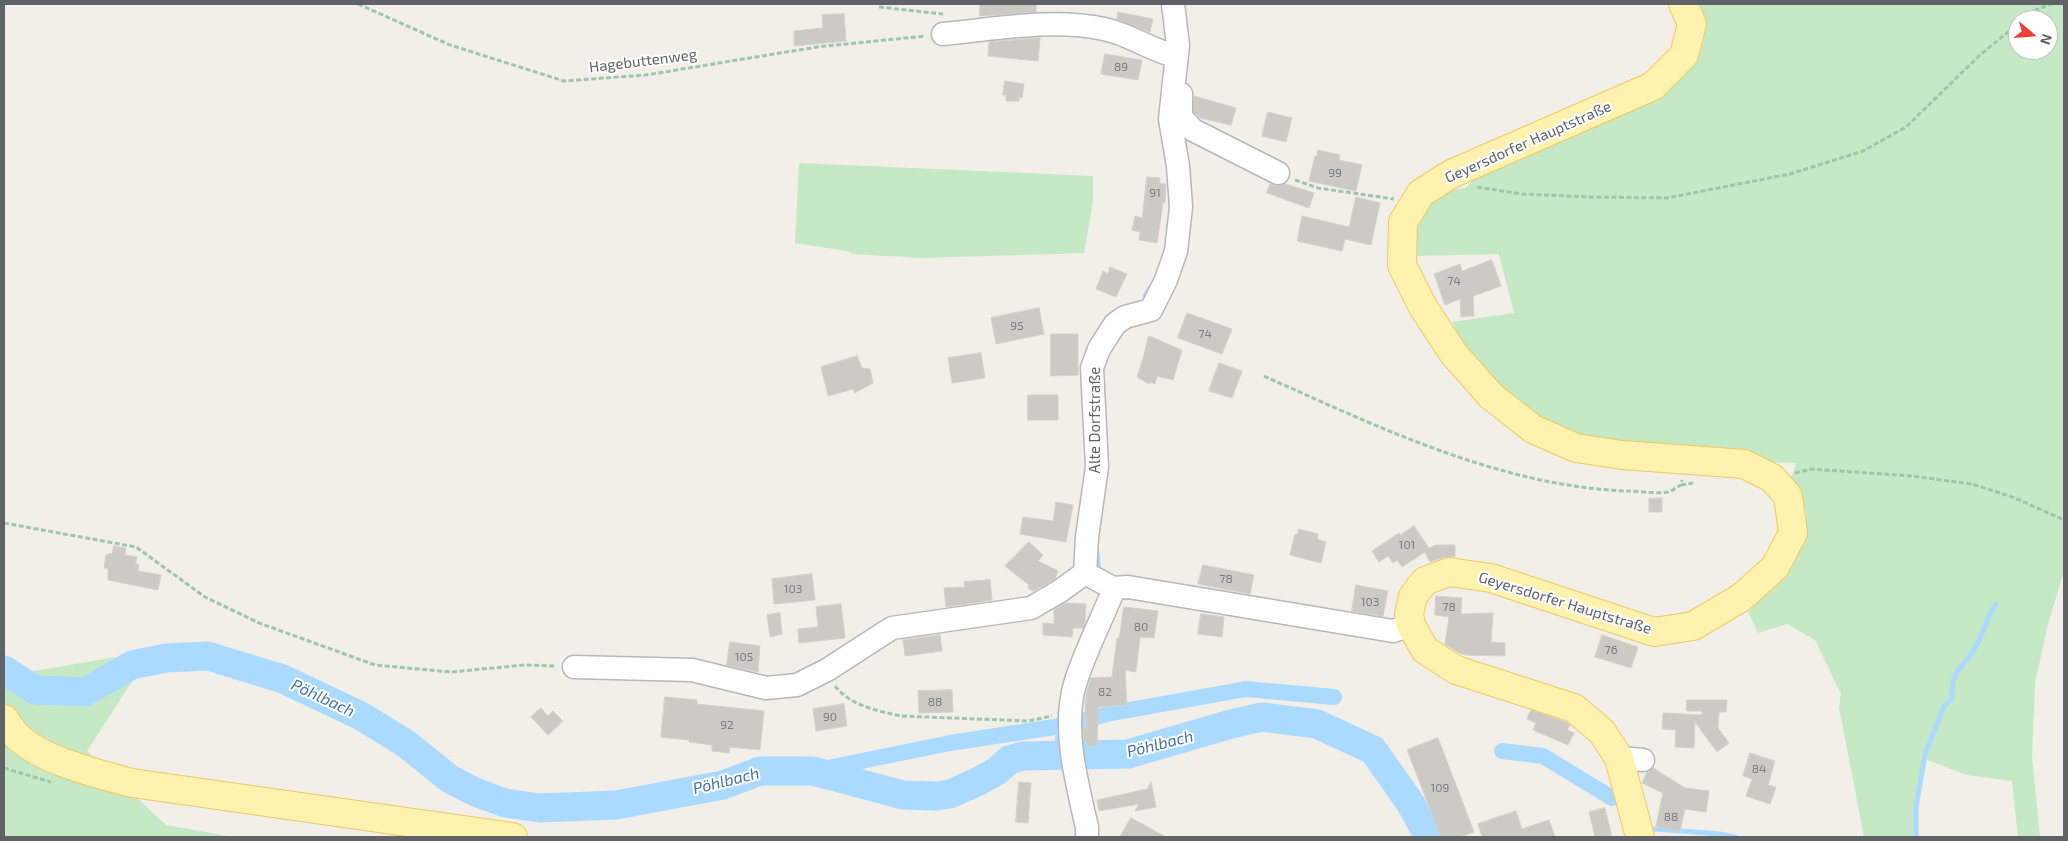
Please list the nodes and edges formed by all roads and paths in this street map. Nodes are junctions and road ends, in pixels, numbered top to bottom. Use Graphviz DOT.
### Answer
graph roads {
  1 [pos="358,4"];
  2 [pos="1173,4"];
  3 [pos="1683,4"];
  4 [pos="2050,4"];
  5 [pos="2035,10"];
  6 [pos="2008,32"];
  7 [pos="943,34"];
  8 [pos="1175,61"];
  9 [pos="1278,174"];
  10 [pos="1471,187"];
  11 [pos="1393,199"];
  12 [pos="1264,376"];
  13 [pos="1674,459"];
  14 [pos="1772,478"];
  15 [pos="2064,520"];
  16 [pos="4,523"];
  17 [pos="1085,573"];
  18 [pos="1113,588"];
  19 [pos="1411,625"];
  20 [pos="574,667"];
  21 [pos="827,670"];
  22 [pos="1062,716"];
  23 [pos="4,719"];
  24 [pos="513,837"];
  25 [pos="1087,837"];
  26 [pos="1640,837"];
  1 -- 7 [label="path, Hagebuttenweg"];
  2 -- 8 [label="street, Alte Dorfstraße"];
  3 -- 13 [label="main road, Geyersdorfer Hauptstraße"];
  4 -- 5 [label="path"];
  6 -- 10 [label="path"];
  7 -- 8 [label="street"];
  8 -- 9 [label="street"];
  8 -- 17 [label="street, Alte Dorfstraße"];
  9 -- 11 [label="path"];
  12 -- 13 [label="path"];
  13 -- 14 [label="main road, Geyersdorfer Hauptstraße"];
  14 -- 15 [label="path"];
  14 -- 19 [label="main road, Geyersdorfer Hauptstraße"];
  16 -- 20 [label="path"];
  17 -- 18 [label="street"];
  17 -- 21 [label="street"];
  18 -- 19 [label="street"];
  18 -- 22 [label="street"];
  19 -- 26 [label="main road"];
  20 -- 21 [label="street"];
  21 -- 22 [label="path"];
  22 -- 25 [label="street"];
  23 -- 24 [label="main road"];
}
